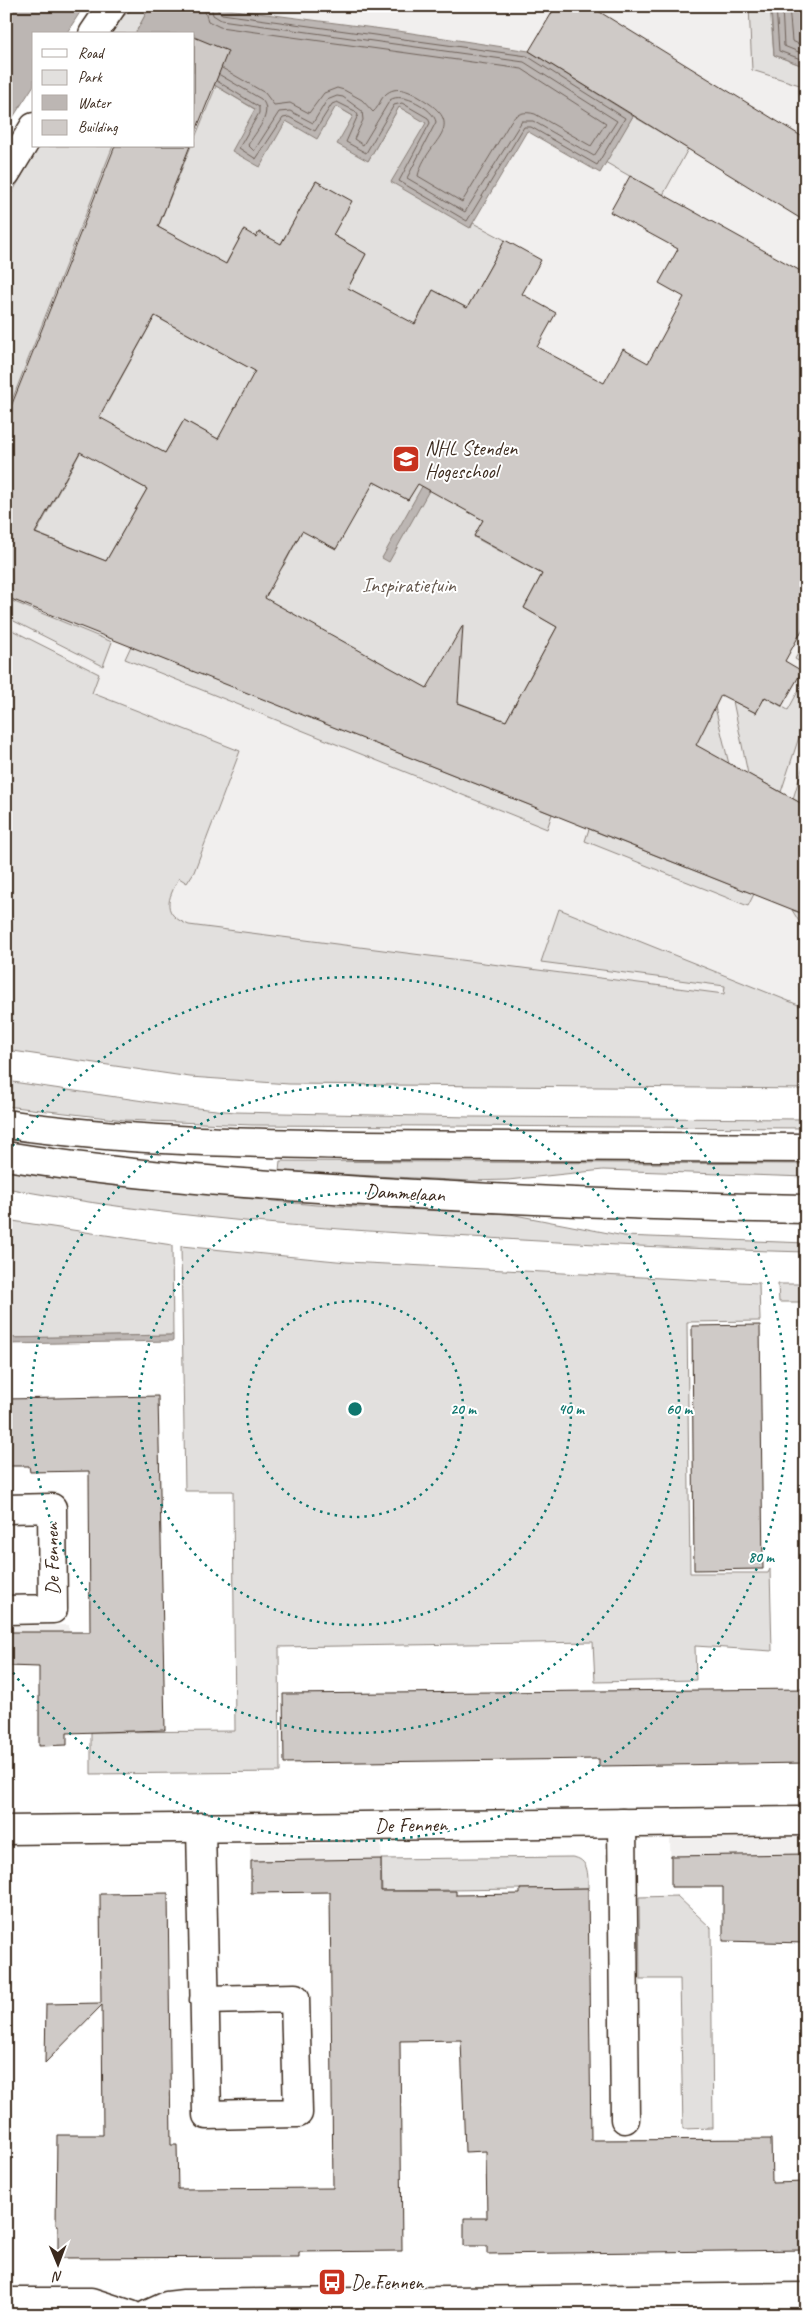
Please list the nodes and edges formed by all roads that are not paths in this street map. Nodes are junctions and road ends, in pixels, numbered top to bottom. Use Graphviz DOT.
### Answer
graph roads {
  1 [pos="112,6"];
  2 [pos="94,32"];
  3 [pos="32,130"];
  4 [pos="6,173"];
  5 [pos="6,1124"];
  6 [pos="806,1148"];
  7 [pos="6,1156"];
  8 [pos="806,1209"];
  9 [pos="6,1509"];
  10 [pos="6,1610"];
  11 [pos="806,1821"];
  12 [pos="622,1823"];
  13 [pos="200,1827"];
  14 [pos="6,1830"];
  15 [pos="204,2000"];
  16 [pos="625,2119"];
  17 [pos="806,2297"];
  18 [pos="6,2302"];
  19 [pos="131,2315"];
  20 [pos="147,2315"];
  1 -- 2 [label="street"];
  3 -- 4 [label="street"];
  5 -- 6 [label="street"];
  7 -- 8 [label="street, Dammelaan"];
  9 -- 10 [label="street, De Fennen"];
  11 -- 12 [label="street, De Fennen"];
  12 -- 13 [label="street, De Fennen"];
  12 -- 16 [label="street"];
  13 -- 14 [label="street, De Fennen"];
  13 -- 15 [label="street"];
  15 -- 15 [label="street"];
  17 -- 20 [label="street"];
  18 -- 19 [label="street"];
}
